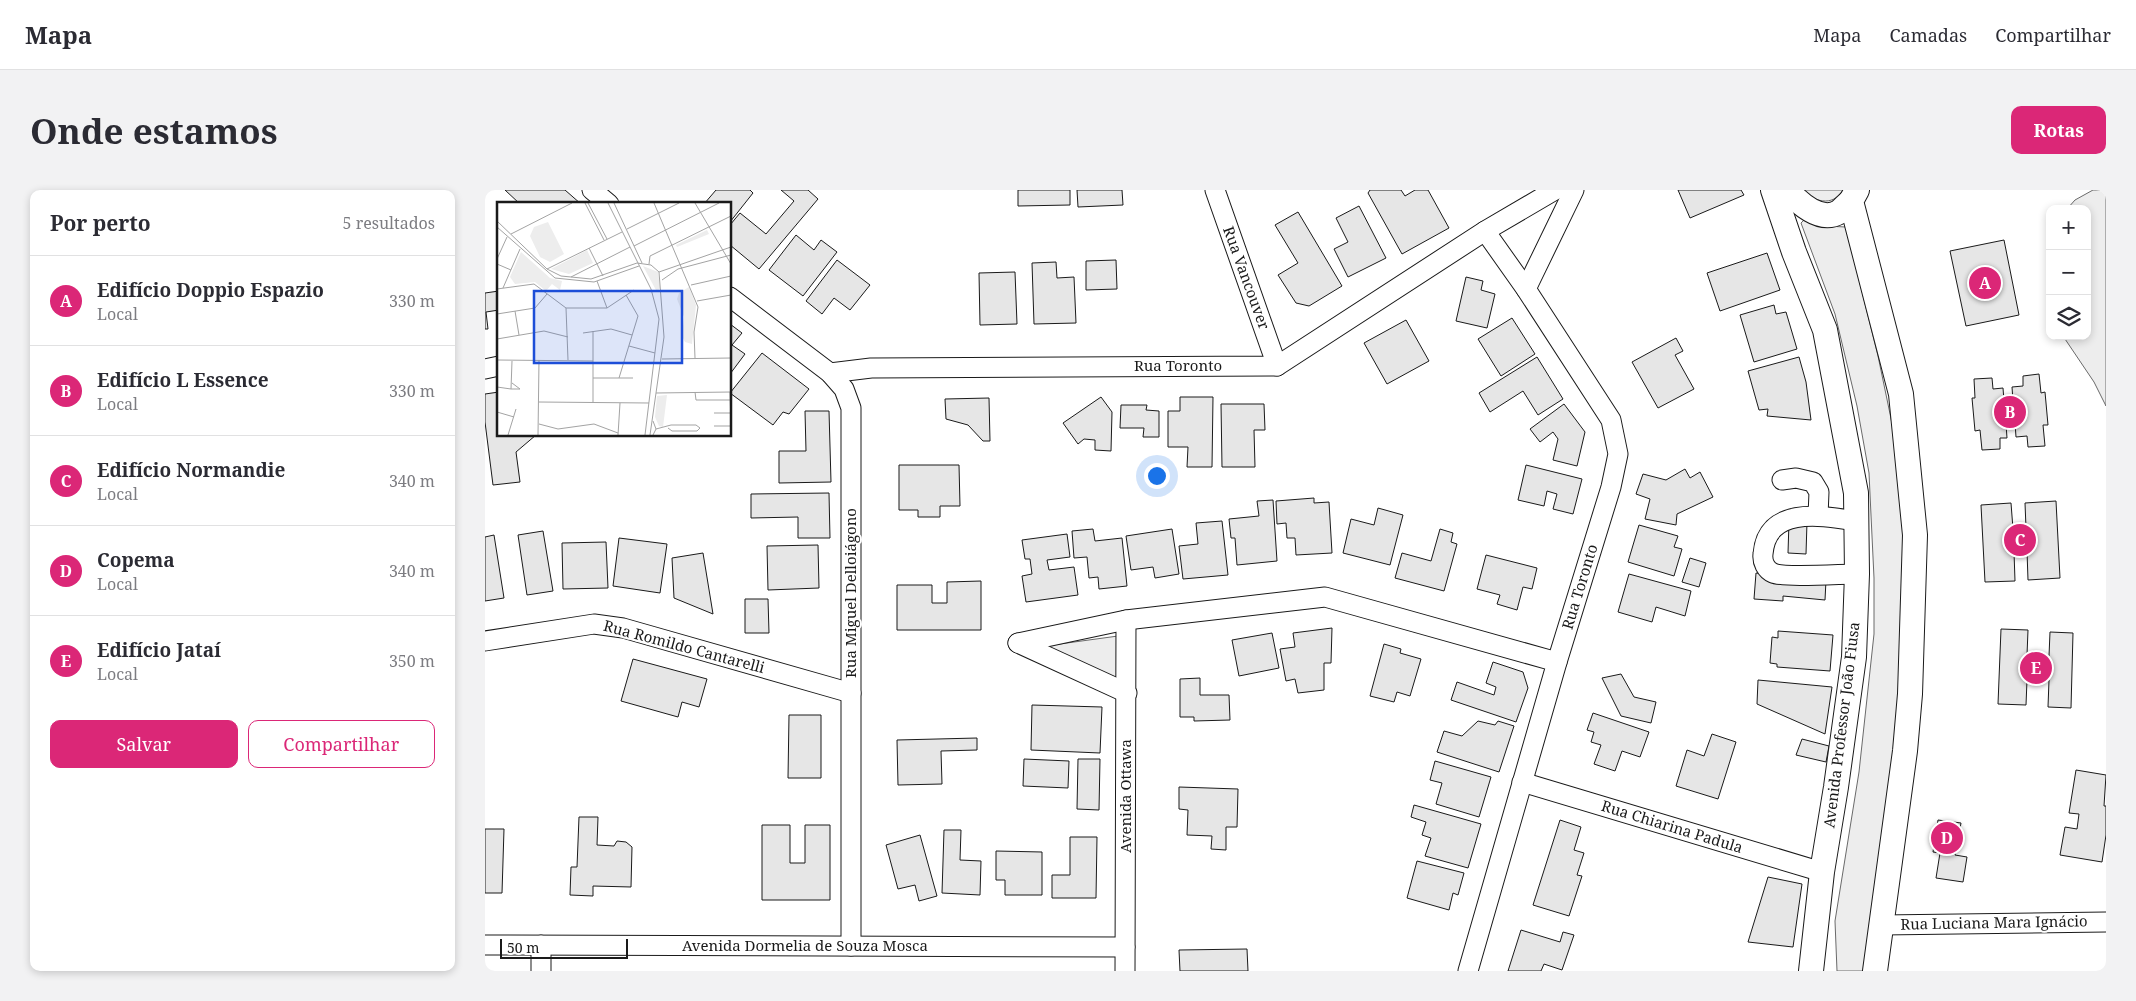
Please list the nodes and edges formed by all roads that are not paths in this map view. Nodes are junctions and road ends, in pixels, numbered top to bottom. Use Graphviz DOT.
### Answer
graph roads {
  1 [pos="593,190"];
  2 [pos="1215,190"];
  3 [pos="1555,190"];
  4 [pos="1574,190"];
  5 [pos="1773,190"];
  6 [pos="1787,190"];
  7 [pos="1854,196"];
  8 [pos="607,202"];
  9 [pos="1485,231"];
  10 [pos="1526,289"];
  11 [pos="731,297"];
  12 [pos="1277,366"];
  13 [pos="830,373"];
  14 [pos="1782,480"];
  15 [pos="1818,516"];
  16 [pos="1856,521"];
  17 [pos="1857,574"];
  18 [pos="1126,620"];
  19 [pos="485,641"];
  20 [pos="1557,662"];
  21 [pos="851,693"];
  22 [pos="1127,693"];
  23 [pos="1522,782"];
  24 [pos="1822,872"];
  25 [pos="2106,922"];
  26 [pos="1882,925"];
  27 [pos="485,945"];
  28 [pos="541,945"];
  29 [pos="851,946"];
  30 [pos="1125,948"];
  31 [pos="541,971"];
  32 [pos="1125,971"];
  33 [pos="1468,971"];
  34 [pos="1811,971"];
  35 [pos="1875,971"];
  1 -- 8 [label="street"];
  2 -- 12 [label="street, Rua Vancouver"];
  3 -- 9 [label="street"];
  4 -- 10 [label="street"];
  5 -- 16 [label="main road, Avenida Professor João Fiusa"];
  6 -- 7 [label="main road"];
  7 -- 26 [label="main road"];
  9 -- 10 [label="street, Rua Toronto"];
  9 -- 12 [label="street"];
  10 -- 20 [label="street, Rua Toronto"];
  11 -- 13 [label="street, Rua Miguel Delloiágono"];
  12 -- 13 [label="street, Rua Toronto"];
  13 -- 21 [label="street, Rua Miguel Delloiágono"];
  14 -- 15 [label="street"];
  15 -- 16 [label="street"];
  15 -- 17 [label="street"];
  16 -- 17 [label="main road, Avenida Professor João Fiusa"];
  17 -- 24 [label="main road, Avenida Professor João Fiusa"];
  18 -- 20 [label="street"];
  18 -- 22 [label="street, Avenida Ottawa"];
  18 -- 22 [label="street"];
  19 -- 21 [label="street, Rua Romildo Cantarelli"];
  20 -- 23 [label="street, Rua Toronto"];
  21 -- 29 [label="street, Rua Miguel Delloiágono"];
  22 -- 30 [label="street, Avenida Ottawa"];
  23 -- 24 [label="street, Rua Chiarina Padula"];
  23 -- 33 [label="street, Rua Toronto"];
  24 -- 34 [label="main road, Avenida Professor João Fiusa"];
  25 -- 26 [label="street, Rua Luciana Mara Ignácio"];
  26 -- 35 [label="main road"];
  27 -- 28 [label="street, Avenida Dormelia de Souza Mosca"];
  28 -- 29 [label="street, Avenida Dormelia de Souza Mosca"];
  28 -- 31 [label="street"];
  29 -- 30 [label="street, Avenida Dormelia de Souza Mosca"];
  30 -- 32 [label="street, Avenida Ottawa"];
}
